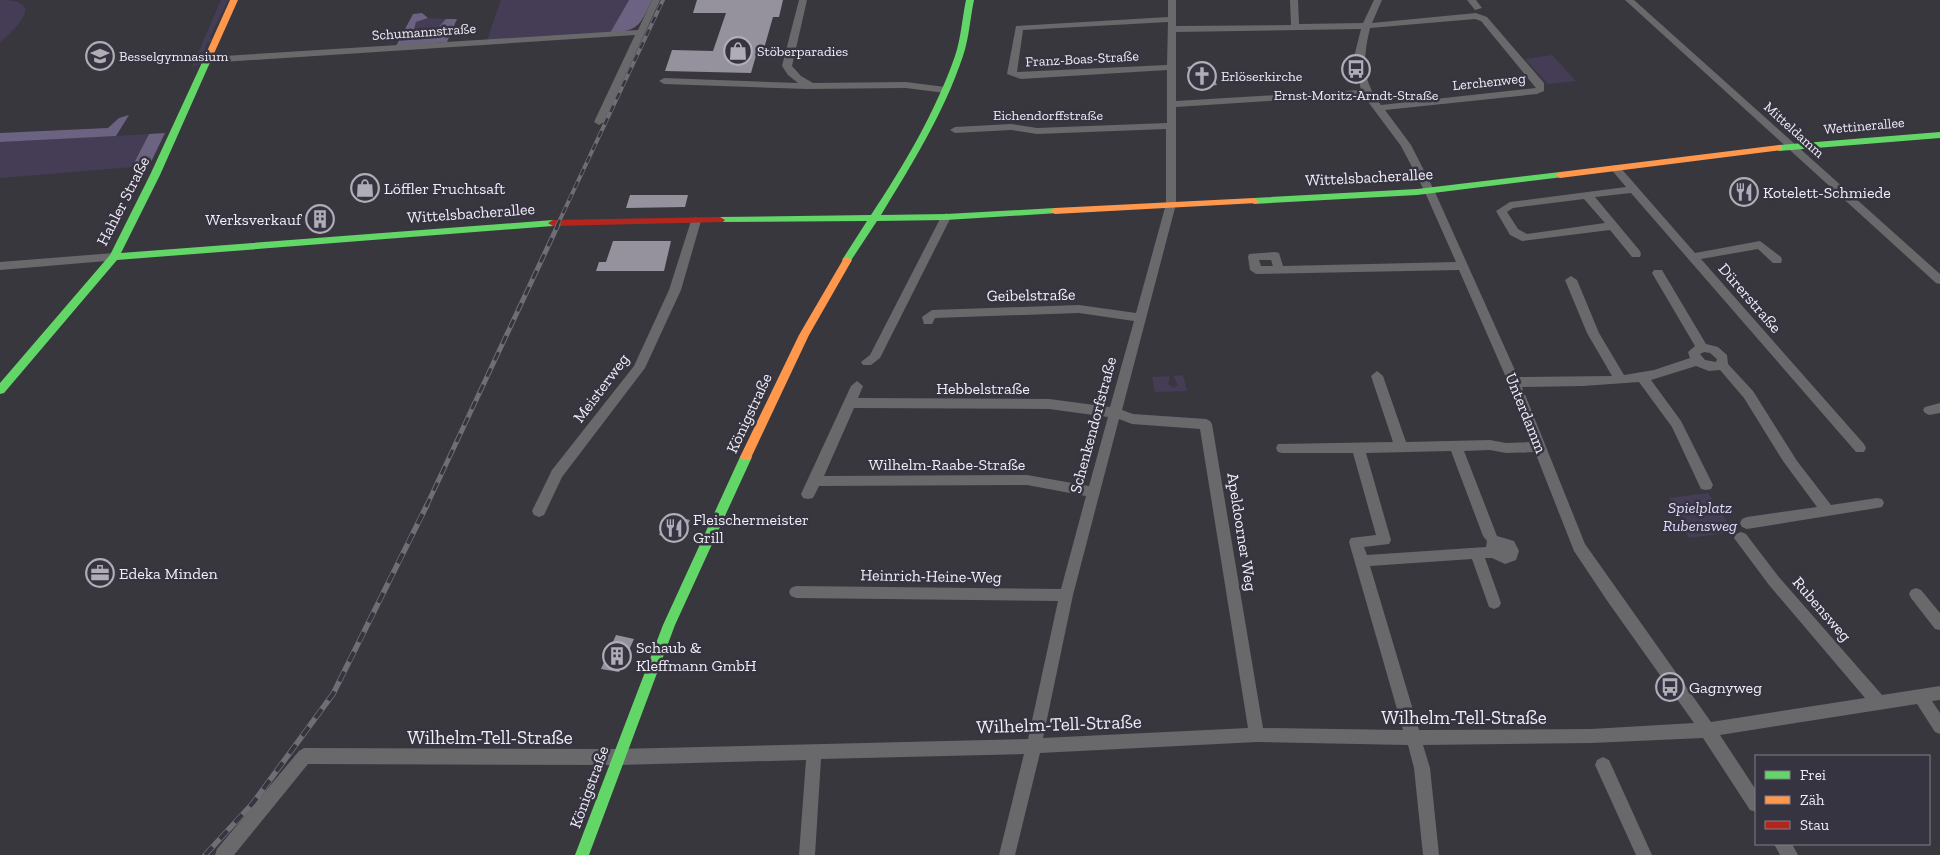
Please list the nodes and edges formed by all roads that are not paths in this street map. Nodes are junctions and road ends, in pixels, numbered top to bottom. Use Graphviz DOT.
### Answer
graph roads {
  1 [pos="234,0"];
  2 [pos="656,0"];
  3 [pos="802,0"];
  4 [pos="970,0"];
  5 [pos="1172,0"];
  6 [pos="1294,0"];
  7 [pos="1378,0"];
  8 [pos="1471,0"];
  9 [pos="1629,0"];
  10 [pos="1478,8"];
  11 [pos="1172,24"];
  12 [pos="1295,25"];
  13 [pos="1366,26"];
  14 [pos="641,32"];
  15 [pos="208,60"];
  16 [pos="1172,68"];
  17 [pos="664,82"];
  18 [pos="812,86"];
  19 [pos="945,90"];
  20 [pos="1366,92"];
  21 [pos="1172,104"];
  22 [pos="1378,108"];
  23 [pos="599,122"];
  24 [pos="1171,126"];
  25 [pos="955,130"];
  26 [pos="1940,135"];
  27 [pos="1791,147"];
  28 [pos="1615,168"];
  29 [pos="1633,189"];
  30 [pos="1430,190"];
  31 [pos="1587,195"];
  32 [pos="1171,204"];
  33 [pos="946,217"];
  34 [pos="876,218"];
  35 [pos="696,221"];
  36 [pos="1612,226"];
  37 [pos="1636,254"];
  38 [pos="114,257"];
  39 [pos="1692,257"];
  40 [pos="1777,260"];
  41 [pos="0,266"];
  42 [pos="1462,266"];
  43 [pos="1279,269"];
  44 [pos="1658,273"];
  45 [pos="1570,280"];
  46 [pos="1940,280"];
  47 [pos="1139,318"];
  48 [pos="928,321"];
  49 [pos="1702,347"];
  50 [pos="1698,360"];
  51 [pos="867,362"];
  52 [pos="1722,365"];
  53 [pos="1377,376"];
  54 [pos="1642,377"];
  55 [pos="1620,379"];
  56 [pos="1514,382"];
  57 [pos="857,386"];
  58 [pos="0,390"];
  59 [pos="849,403"];
  60 [pos="1116,412"];
  61 [pos="1456,445"];
  62 [pos="1401,447"];
  63 [pos="1540,447"];
  64 [pos="1282,448"];
  65 [pos="1358,448"];
  66 [pos="1860,448"];
  67 [pos="814,481"];
  68 [pos="1706,485"];
  69 [pos="1092,492"];
  70 [pos="808,494"];
  71 [pos="1877,503"];
  72 [pos="539,511"];
  73 [pos="1828,511"];
  74 [pos="1747,523"];
  75 [pos="1490,536"];
  76 [pos="1741,538"];
  77 [pos="1384,540"];
  78 [pos="1493,552"];
  79 [pos="1477,554"];
  80 [pos="1391,560"];
  81 [pos="1362,561"];
  82 [pos="796,592"];
  83 [pos="1916,594"];
  84 [pos="1066,595"];
  85 [pos="1494,603"];
  86 [pos="1940,624"];
  87 [pos="1940,694"];
  88 [pos="1921,697"];
  89 [pos="1879,703"];
  90 [pos="1940,727"];
  91 [pos="1708,730"];
  92 [pos="1257,735"];
  93 [pos="1412,738"];
  94 [pos="1034,746"];
  95 [pos="814,752"];
  96 [pos="617,758"];
  97 [pos="1603,765"];
  98 [pos="1755,802"];
  99 [pos="223,855"];
  100 [pos="582,855"];
  101 [pos="807,855"];
  102 [pos="1007,855"];
  103 [pos="1431,855"];
  104 [pos="1644,855"];
  1 -- 15 [label="street, Hahler Straße"];
  2 -- 14 [label="street"];
  3 -- 18 [label="street"];
  4 -- 19 [label="street, Königstraße"];
  5 -- 11 [label="street, Schenkendorfstraße"];
  6 -- 12 [label="street"];
  7 -- 13 [label="street, Unterdamm"];
  8 -- 10 [label="street"];
  9 -- 27 [label="street, Mitteldamm"];
  11 -- 12 [label="street"];
  11 -- 16 [label="street, Schenkendorfstraße"];
  11 -- 16 [label="street, Franz-Boas-Straße"];
  12 -- 13 [label="street"];
  13 -- 20 [label="street, Unterdamm"];
  13 -- 22 [label="street, Lerchenweg"];
  14 -- 15 [label="street, Schumannstraße"];
  14 -- 23 [label="street"];
  15 -- 38 [label="street, Hahler Straße"];
  16 -- 21 [label="street, Schenkendorfstraße"];
  17 -- 18 [label="street"];
  18 -- 19 [label="street"];
  19 -- 34 [label="street, Königstraße"];
  20 -- 21 [label="street"];
  20 -- 22 [label="street, Unterdamm"];
  21 -- 24 [label="street, Schenkendorfstraße"];
  22 -- 30 [label="street, Unterdamm"];
  24 -- 25 [label="street, Eichendorffstraße"];
  24 -- 32 [label="street, Schenkendorfstraße"];
  26 -- 27 [label="street, Wettinerallee"];
  27 -- 28 [label="street, Wittelsbacherallee"];
  27 -- 46 [label="street, Mitteldamm"];
  28 -- 29 [label="street, Dürerstraße"];
  28 -- 30 [label="street, Wittelsbacherallee"];
  29 -- 31 [label="street"];
  29 -- 39 [label="street, Dürerstraße"];
  30 -- 32 [label="street, Wittelsbacherallee"];
  30 -- 42 [label="street, Unterdamm"];
  31 -- 36 [label="street"];
  31 -- 36 [label="street"];
  32 -- 33 [label="street, Wittelsbacherallee"];
  32 -- 47 [label="street, Schenkendorfstraße"];
  33 -- 34 [label="street, Wittelsbacherallee"];
  33 -- 51 [label="street"];
  34 -- 35 [label="street, Wittelsbacherallee"];
  34 -- 96 [label="street, Königstraße"];
  35 -- 38 [label="street, Wittelsbacherallee"];
  35 -- 72 [label="street, Meisterweg"];
  36 -- 37 [label="street"];
  38 -- 41 [label="street, Wittelsbacherallee"];
  38 -- 58 [label="street, Hahler Straße"];
  39 -- 40 [label="street"];
  39 -- 66 [label="street, Dürerstraße"];
  42 -- 43 [label="street"];
  42 -- 56 [label="street, Unterdamm"];
  44 -- 49 [label="street"];
  45 -- 55 [label="street"];
  47 -- 48 [label="street, Geibelstraße"];
  47 -- 60 [label="street, Schenkendorfstraße"];
  49 -- 50 [label="street"];
  49 -- 52 [label="street"];
  50 -- 52 [label="street"];
  50 -- 54 [label="street"];
  52 -- 73 [label="street"];
  53 -- 62 [label="street"];
  54 -- 55 [label="street"];
  54 -- 68 [label="street"];
  55 -- 56 [label="street"];
  56 -- 63 [label="street, Unterdamm"];
  57 -- 59 [label="street"];
  59 -- 60 [label="street, Hebbelstraße"];
  59 -- 67 [label="street"];
  60 -- 69 [label="street, Schenkendorfstraße"];
  60 -- 92 [label="street, Apeldoorner Weg"];
  61 -- 62 [label="street"];
  61 -- 63 [label="street"];
  61 -- 75 [label="street"];
  62 -- 65 [label="street"];
  63 -- 91 [label="street, Unterdamm"];
  64 -- 65 [label="street"];
  65 -- 77 [label="street"];
  67 -- 69 [label="street, Wilhelm-Raabe-Straße"];
  67 -- 70 [label="street"];
  69 -- 84 [label="street, Schenkendorfstraße"];
  71 -- 73 [label="street"];
  73 -- 74 [label="street"];
  76 -- 89 [label="street, Rubensweg"];
  77 -- 80 [label="street"];
  77 -- 81 [label="street"];
  78 -- 79 [label="street"];
  79 -- 80 [label="street"];
  79 -- 85 [label="street"];
  80 -- 81 [label="street"];
  81 -- 93 [label="street"];
  82 -- 84 [label="street, Heinrich-Heine-Weg"];
  83 -- 86 [label="street"];
  84 -- 94 [label="street, Schenkendorfstraße"];
  87 -- 88 [label="street, Wilhelm-Tell-Straße"];
  88 -- 89 [label="street, Wilhelm-Tell-Straße"];
  88 -- 90 [label="street"];
  89 -- 91 [label="street, Wilhelm-Tell-Straße"];
  91 -- 93 [label="street, Wilhelm-Tell-Straße"];
  91 -- 98 [label="street, Unterdamm"];
  92 -- 93 [label="street, Wilhelm-Tell-Straße"];
  92 -- 94 [label="street, Wilhelm-Tell-Straße"];
  93 -- 103 [label="street"];
  94 -- 95 [label="street, Wilhelm-Tell-Straße"];
  94 -- 102 [label="street, Schenkendorfstraße"];
  95 -- 96 [label="street, Wilhelm-Tell-Straße"];
  95 -- 101 [label="street"];
  96 -- 99 [label="street, Wilhelm-Tell-Straße"];
  96 -- 100 [label="street, Königstraße"];
  97 -- 104 [label="street"];
}
